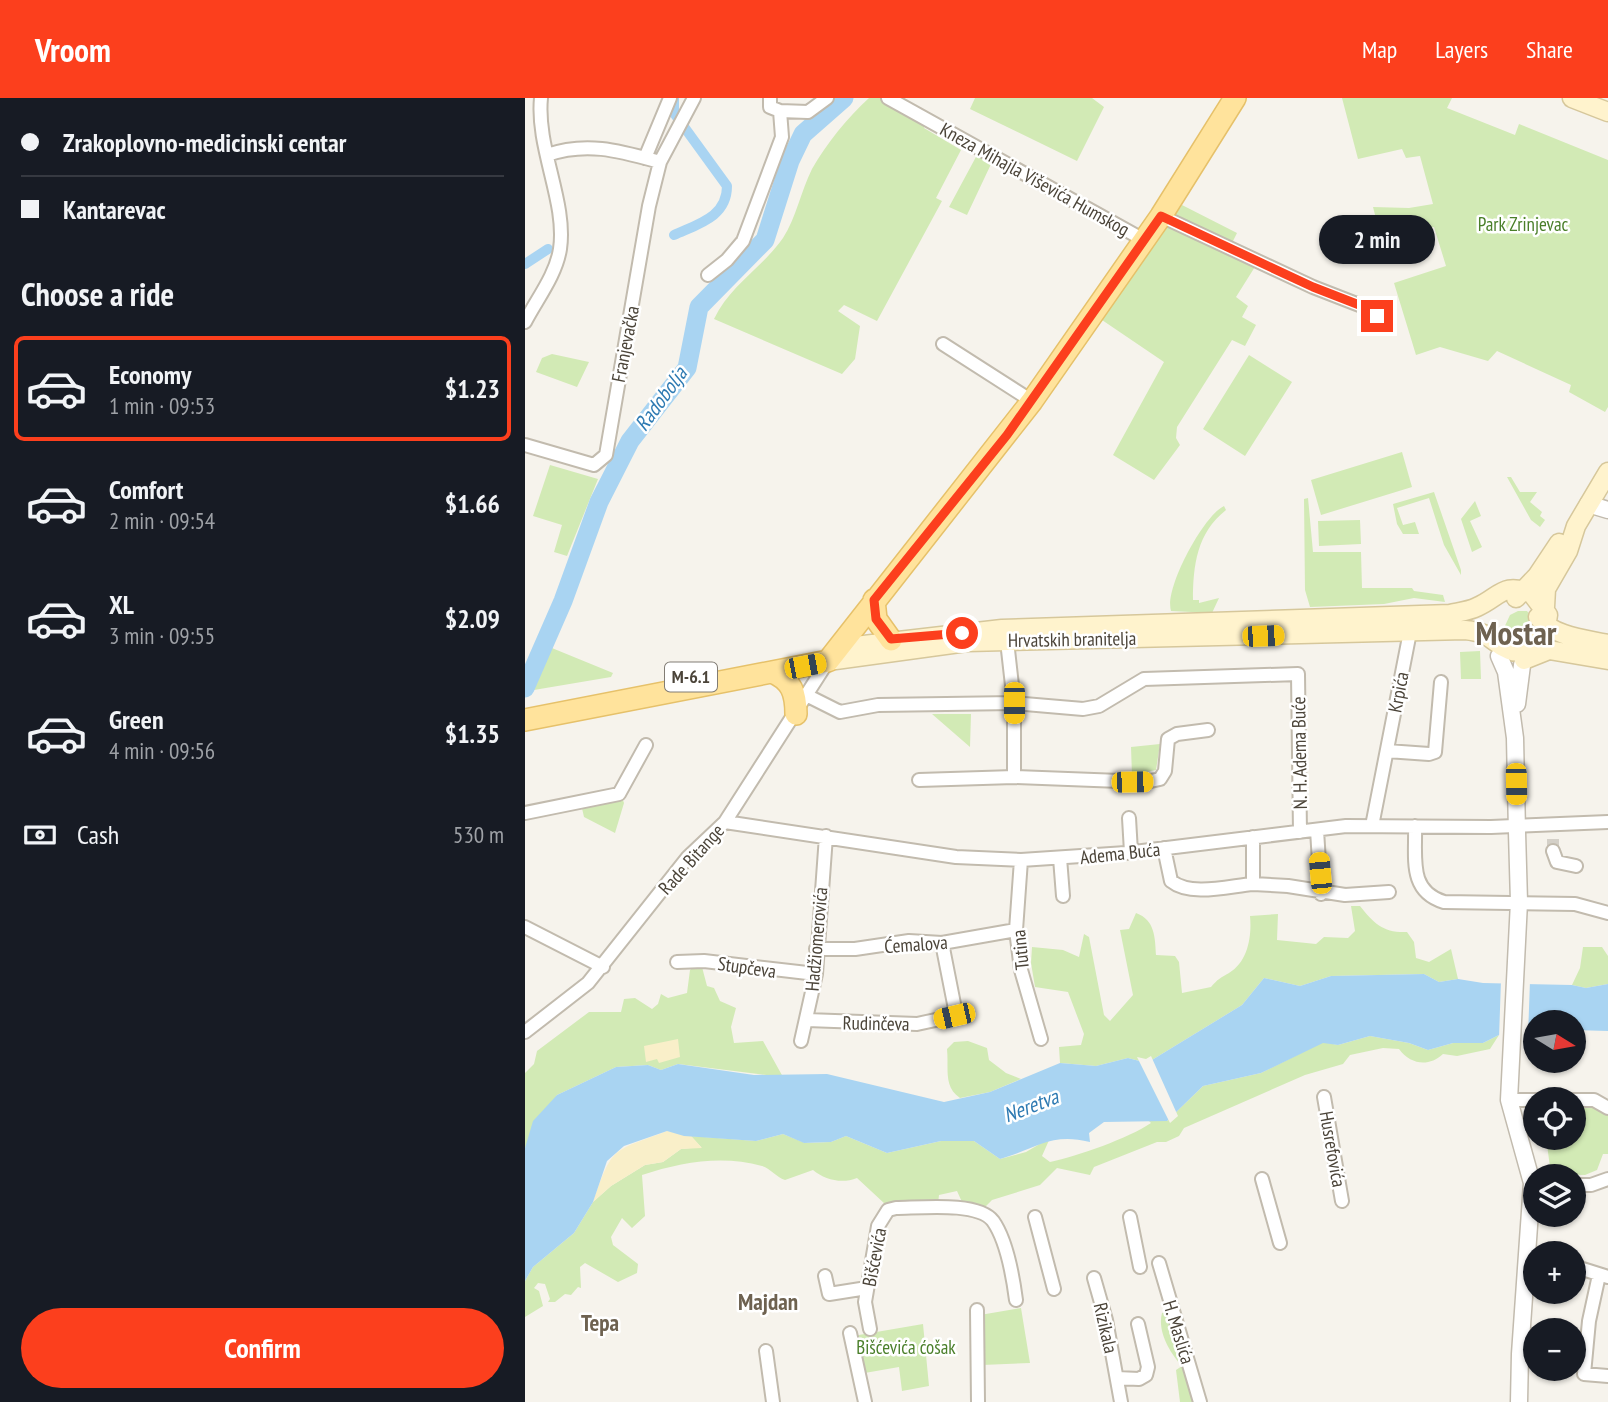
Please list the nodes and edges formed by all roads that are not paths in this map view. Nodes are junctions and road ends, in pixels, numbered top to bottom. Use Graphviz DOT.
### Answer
graph roads {
  1 [pos="541,98"];
  2 [pos="655,98"];
  3 [pos="694,98"];
  4 [pos="770,98"];
  5 [pos="827,98"];
  6 [pos="888,98"];
  7 [pos="1235,98"];
  8 [pos="1572,98"];
  9 [pos="670,100"];
  10 [pos="780,111"];
  11 [pos="1608,112"];
  12 [pos="547,155"];
  13 [pos="645,158"];
  14 [pos="660,162"];
  15 [pos="1161,216"];
  16 [pos="1144,240"];
  17 [pos="708,275"];
  18 [pos="1377,316"];
  19 [pos="525,322"];
  20 [pos="943,344"];
  21 [pos="1033,401"];
  22 [pos="525,445"];
  23 [pos="1608,472"];
  24 [pos="1588,505"];
  25 [pos="1608,510"];
  26 [pos="1576,526"];
  27 [pos="1519,595"];
  28 [pos="874,600"];
  29 [pos="1491,610"];
  30 [pos="1450,614"];
  31 [pos="1546,616"];
  32 [pos="1409,632"];
  33 [pos="1483,637"];
  34 [pos="891,639"];
  35 [pos="1007,641"];
  36 [pos="1530,650"];
  37 [pos="1604,651"];
  38 [pos="833,654"];
  39 [pos="1499,656"];
  40 [pos="772,672"];
  41 [pos="1441,681"];
  42 [pos="1014,703"];
  43 [pos="802,705"];
  44 [pos="535,713"];
  45 [pos="1208,730"];
  46 [pos="1515,738"];
  47 [pos="646,744"];
  48 [pos="1387,751"];
  49 [pos="1014,777"];
  50 [pos="919,780"];
  51 [pos="525,813"];
  52 [pos="1129,818"];
  53 [pos="1608,822"];
  54 [pos="1517,825"];
  55 [pos="720,826"];
  56 [pos="1372,826"];
  57 [pos="1415,826"];
  58 [pos="1317,830"];
  59 [pos="1300,832"];
  60 [pos="826,836"];
  61 [pos="1253,837"];
  62 [pos="1164,848"];
  63 [pos="1553,851"];
  64 [pos="1131,852"];
  65 [pos="1059,858"];
  66 [pos="1021,860"];
  67 [pos="1576,866"];
  68 [pos="1253,884"];
  69 [pos="1389,892"];
  70 [pos="1321,894"];
  71 [pos="1063,896"];
  72 [pos="1519,902"];
  73 [pos="1608,913"];
  74 [pos="525,927"];
  75 [pos="1016,930"];
  76 [pos="942,943"];
  77 [pos="816,949"];
  78 [pos="677,962"];
  79 [pos="603,967"];
  80 [pos="816,974"];
  81 [pos="807,1020"];
  82 [pos="525,1032"];
  83 [pos="1041,1039"];
  84 [pos="801,1041"];
  85 [pos="1324,1097"];
  86 [pos="1509,1100"];
  87 [pos="1608,1108"];
  88 [pos="1528,1164"];
  89 [pos="1608,1179"];
  90 [pos="1262,1180"];
  91 [pos="1586,1185"];
  92 [pos="1342,1200"];
  93 [pos="1035,1217"];
  94 [pos="1130,1217"];
  95 [pos="1280,1243"];
  96 [pos="1159,1263"];
  97 [pos="1140,1267"];
  98 [pos="1586,1270"];
  99 [pos="825,1276"];
  100 [pos="1604,1276"];
  101 [pos="1094,1278"];
  102 [pos="867,1288"];
  103 [pos="1054,1289"];
  104 [pos="1016,1300"];
  105 [pos="1527,1304"];
  106 [pos="977,1310"];
  107 [pos="1138,1324"];
  108 [pos="870,1329"];
  109 [pos="850,1333"];
  110 [pos="766,1351"];
  111 [pos="1608,1376"];
  112 [pos="1117,1378"];
  113 [pos="773,1402"];
  114 [pos="865,1402"];
  115 [pos="978,1402"];
  116 [pos="1121,1402"];
  117 [pos="1200,1402"];
  118 [pos="1520,1402"];
  1 -- 12 [label="street"];
  2 -- 9 [label="street"];
  3 -- 14 [label="street"];
  4 -- 10 [label="street"];
  5 -- 10 [label="street"];
  6 -- 16 [label="street, Kneza Mihajla Viševića Humskog"];
  7 -- 15 [label="main road, Kneza Mihajla Viševića Humskog"];
  8 -- 11 [label="main road"];
  9 -- 13 [label="street"];
  10 -- 17 [label="street"];
  12 -- 13 [label="street"];
  12 -- 19 [label="street"];
  13 -- 14 [label="street"];
  14 -- 22 [label="street, Franjevačka"];
  15 -- 16 [label="main road, Kneza Mihajla Viševića Humskog"];
  15 -- 18 [label="street"];
  16 -- 21 [label="main road, Kneza Mihajla Viševića Humskog"];
  20 -- 21 [label="street"];
  21 -- 28 [label="main road, Kneza Mihajla Viševića Humskog"];
  23 -- 24 [label="main road"];
  24 -- 25 [label="street"];
  24 -- 26 [label="main road"];
  26 -- 27 [label="main road"];
  26 -- 31 [label="main road"];
  27 -- 29 [label="main road"];
  27 -- 30 [label="main road"];
  27 -- 31 [label="main road"];
  28 -- 34 [label="main road"];
  28 -- 38 [label="main road, Kneza Mihajla Viševića Humskog"];
  29 -- 30 [label="main road"];
  29 -- 33 [label="main road"];
  30 -- 34 [label="main road"];
  31 -- 36 [label="main road"];
  31 -- 37 [label="main road"];
  32 -- 33 [label="main road, Hrvatskih branitelja"];
  32 -- 35 [label="main road, Hrvatskih branitelja"];
  32 -- 48 [label="street, Krpića"];
  33 -- 36 [label="main road"];
  33 -- 39 [label="main road"];
  34 -- 38 [label="main road"];
  35 -- 38 [label="main road, Hrvatskih branitelja"];
  35 -- 42 [label="street"];
  36 -- 37 [label="main road"];
  36 -- 39 [label="main road"];
  36 -- 46 [label="street"];
  38 -- 40 [label="main road, Hrvatskih branitelja / M-6.1"];
  38 -- 43 [label="street, Rade Bitange"];
  38 -- 44 [label="main road, M-6.1"];
  39 -- 46 [label="street"];
  40 -- 43 [label="main road"];
  40 -- 44 [label="main road, Hrvatskih branitelja / M-6.1"];
  41 -- 48 [label="street"];
  42 -- 43 [label="street"];
  42 -- 49 [label="street"];
  42 -- 59 [label="street, N. H. Adema Buće"];
  43 -- 55 [label="street, Rade Bitange"];
  45 -- 49 [label="street"];
  46 -- 54 [label="street"];
  47 -- 51 [label="street"];
  48 -- 56 [label="street, Krpića"];
  49 -- 50 [label="street"];
  52 -- 64 [label="street"];
  53 -- 54 [label="street, Adema Buća"];
  54 -- 57 [label="street, Adema Buća"];
  54 -- 72 [label="street"];
  55 -- 60 [label="street, Adema Buća"];
  55 -- 79 [label="street, Rade Bitange"];
  56 -- 57 [label="street, Adema Buća"];
  56 -- 58 [label="street, Adema Buća"];
  57 -- 72 [label="street"];
  58 -- 59 [label="street, Adema Buća"];
  58 -- 70 [label="street"];
  59 -- 61 [label="street, Adema Buća"];
  60 -- 66 [label="street, Adema Buća"];
  60 -- 77 [label="street, Hadžiomerovića"];
  61 -- 62 [label="street, Adema Buća"];
  61 -- 68 [label="street"];
  62 -- 64 [label="street, Adema Buća"];
  62 -- 68 [label="street"];
  63 -- 67 [label="street"];
  64 -- 65 [label="street, Adema Buća"];
  65 -- 66 [label="street, Adema Buća"];
  65 -- 71 [label="street"];
  66 -- 75 [label="street, Tutina"];
  68 -- 70 [label="street"];
  69 -- 70 [label="street"];
  72 -- 73 [label="street"];
  72 -- 86 [label="street"];
  74 -- 79 [label="street"];
  75 -- 76 [label="street, Ćemalova"];
  75 -- 83 [label="street, Tutina"];
  76 -- 77 [label="street, Ćemalova"];
  76 -- 81 [label="street, Rudinčeva"];
  77 -- 80 [label="street, Hadžiomerovića"];
  78 -- 80 [label="street, Stupčeva"];
  79 -- 82 [label="street, Rade Bitange"];
  80 -- 81 [label="street, Hadžiomerovića"];
  81 -- 84 [label="street, Hadžiomerovića"];
  85 -- 92 [label="street, Husrefovića"];
  86 -- 87 [label="street"];
  86 -- 88 [label="street"];
  89 -- 91 [label="street"];
  90 -- 95 [label="street"];
  93 -- 103 [label="street"];
  94 -- 97 [label="street"];
  96 -- 117 [label="street, H. Maslića"];
  98 -- 100 [label="street"];
  99 -- 102 [label="street"];
  100 -- 111 [label="street"];
  101 -- 112 [label="street, Rizikala"];
  102 -- 104 [label="street, Bišćevića"];
  102 -- 108 [label="street, Bišćevića"];
  105 -- 118 [label="street"];
  106 -- 115 [label="street"];
  107 -- 112 [label="street, Rizikala"];
  109 -- 114 [label="street"];
  110 -- 113 [label="street"];
  112 -- 116 [label="street, Rizikala"];
}
